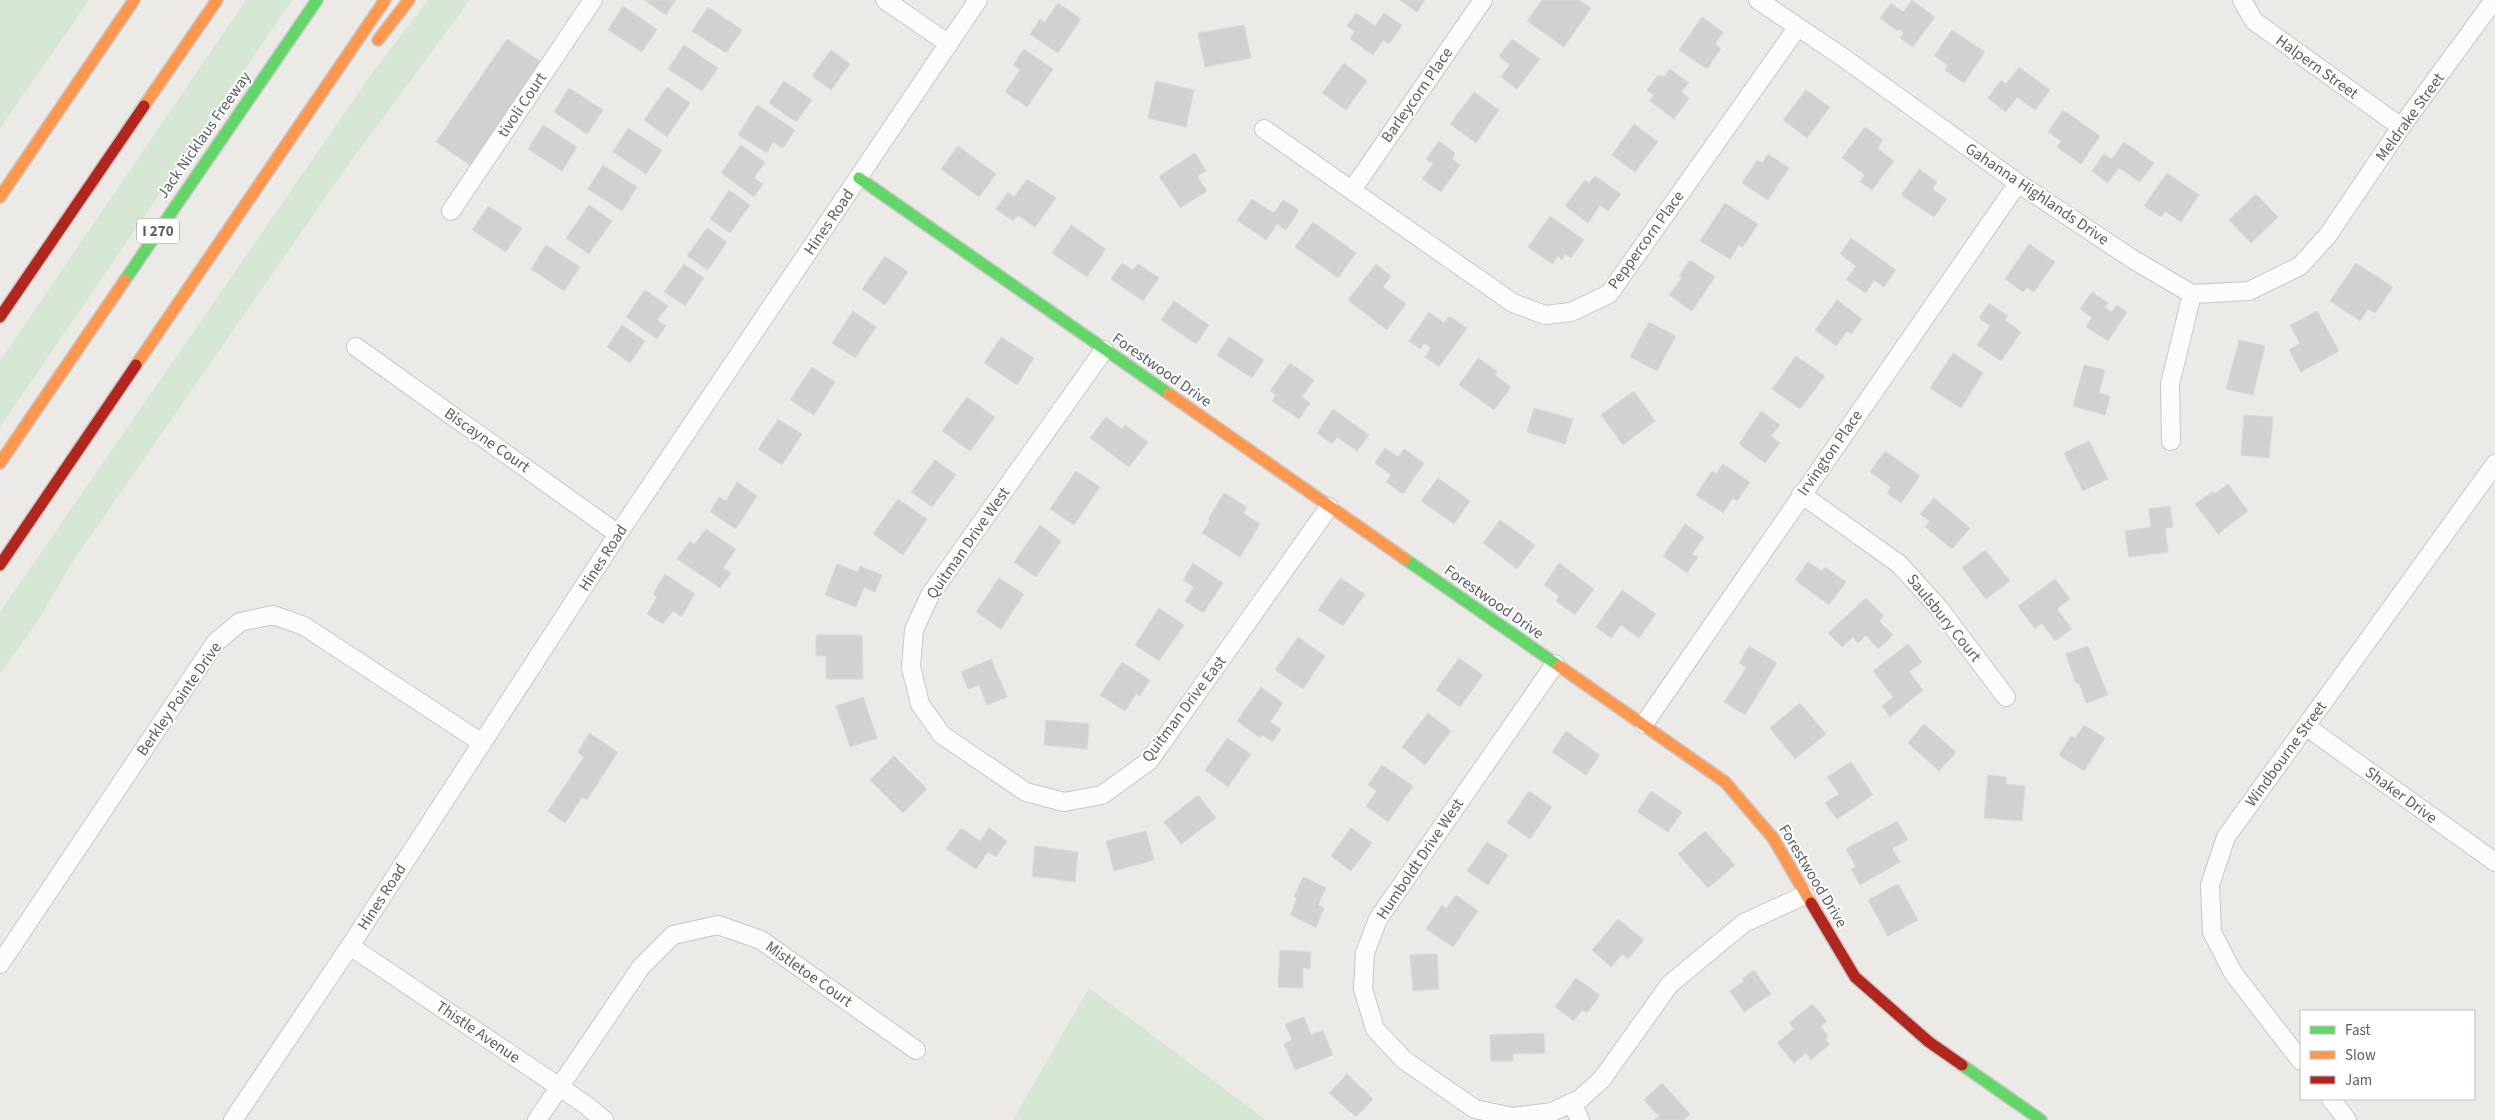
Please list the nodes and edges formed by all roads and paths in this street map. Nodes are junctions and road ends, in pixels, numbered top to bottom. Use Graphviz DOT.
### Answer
graph roads {
  1 [pos="129,0"];
  2 [pos="134,0"];
  3 [pos="216,0"];
  4 [pos="317,0"];
  5 [pos="385,0"];
  6 [pos="409,0"];
  7 [pos="593,0"];
  8 [pos="885,0"];
  9 [pos="978,0"];
  10 [pos="1483,0"];
  11 [pos="1758,0"];
  12 [pos="2242,0"];
  13 [pos="2494,0"];
  14 [pos="1797,28"];
  15 [pos="948,44"];
  16 [pos="370,50"];
  17 [pos="339,88"];
  18 [pos="2401,127"];
  19 [pos="1264,129"];
  20 [pos="858,178"];
  21 [pos="2018,183"];
  22 [pos="257,188"];
  23 [pos="1352,190"];
  24 [pos="0,196"];
  25 [pos="451,211"];
  26 [pos="2192,294"];
  27 [pos="0,316"];
  28 [pos="356,347"];
  29 [pos="1104,350"];
  30 [pos="2171,441"];
  31 [pos="0,463"];
  32 [pos="2495,464"];
  33 [pos="1801,494"];
  34 [pos="1329,507"];
  35 [pos="618,534"];
  36 [pos="0,565"];
  37 [pos="1555,664"];
  38 [pos="2006,697"];
  39 [pos="1644,724"];
  40 [pos="2306,727"];
  41 [pos="482,743"];
  42 [pos="984,764"];
  43 [pos="2495,862"];
  44 [pos="1805,895"];
  45 [pos="350,946"];
  46 [pos="0,964"];
  47 [pos="916,1050"];
  48 [pos="2300,1060"];
  49 [pos="559,1087"];
  50 [pos="2332,1100"];
  51 [pos="1572,1103"];
  52 [pos="233,1120"];
  53 [pos="537,1120"];
  54 [pos="604,1120"];
  55 [pos="1580,1120"];
  56 [pos="2042,1120"];
  57 [pos="2347,1120"];
  1 -- 24 [label="main road"];
  2 -- 24 [label="main road"];
  3 -- 27 [label="main road"];
  4 -- 31 [label="main road, Jack Nicklaus Freeway / I 270"];
  5 -- 22 [label="main road"];
  6 -- 16 [label="main road"];
  7 -- 25 [label="street, tivoli Court"];
  8 -- 15 [label="street"];
  9 -- 15 [label="street, Hines Road"];
  10 -- 23 [label="street, Barleycorn Place"];
  11 -- 14 [label="street, Gahanna Highlands Drive"];
  12 -- 18 [label="street, Halpern Street"];
  13 -- 18 [label="street, Meldrake Street"];
  14 -- 21 [label="street, Gahanna Highlands Drive"];
  14 -- 23 [label="street, Peppercorn Place"];
  15 -- 20 [label="street, Hines Road"];
  17 -- 22 [label="main road"];
  18 -- 26 [label="street, Meldrake Street"];
  19 -- 23 [label="street, Peppercorn Place"];
  20 -- 29 [label="main road, Forestwood Drive"];
  20 -- 35 [label="street, Hines Road"];
  21 -- 26 [label="street, Gahanna Highlands Drive"];
  21 -- 33 [label="street, Irvington Place"];
  22 -- 36 [label="main road"];
  26 -- 30 [label="street"];
  28 -- 35 [label="street, Biscayne Court"];
  29 -- 34 [label="main road, Forestwood Drive"];
  29 -- 42 [label="street, Quitman Drive West"];
  32 -- 40 [label="street, Windbourne Street"];
  33 -- 38 [label="street, Saulsbury Court"];
  33 -- 39 [label="street, Irvington Place"];
  34 -- 37 [label="main road, Forestwood Drive"];
  34 -- 42 [label="street, Quitman Drive East"];
  35 -- 41 [label="street, Hines Road"];
  37 -- 39 [label="main road, Forestwood Drive"];
  37 -- 51 [label="street, Humboldt Drive West"];
  39 -- 44 [label="main road, Forestwood Drive"];
  40 -- 43 [label="street, Shaker Drive"];
  40 -- 48 [label="street, Windbourne Street"];
  41 -- 45 [label="street, Hines Road"];
  41 -- 46 [label="street, Berkley Pointe Drive"];
  44 -- 51 [label="street, Humboldt Drive West"];
  44 -- 56 [label="main road, Forestwood Drive"];
  45 -- 49 [label="street, Thistle Avenue"];
  45 -- 52 [label="street, Hines Road"];
  47 -- 49 [label="street, Mistletoe Court"];
  49 -- 53 [label="street, Mistletoe Court"];
  49 -- 54 [label="street, Thistle Avenue"];
  50 -- 57 [label="street"];
  51 -- 55 [label="street"];
}
